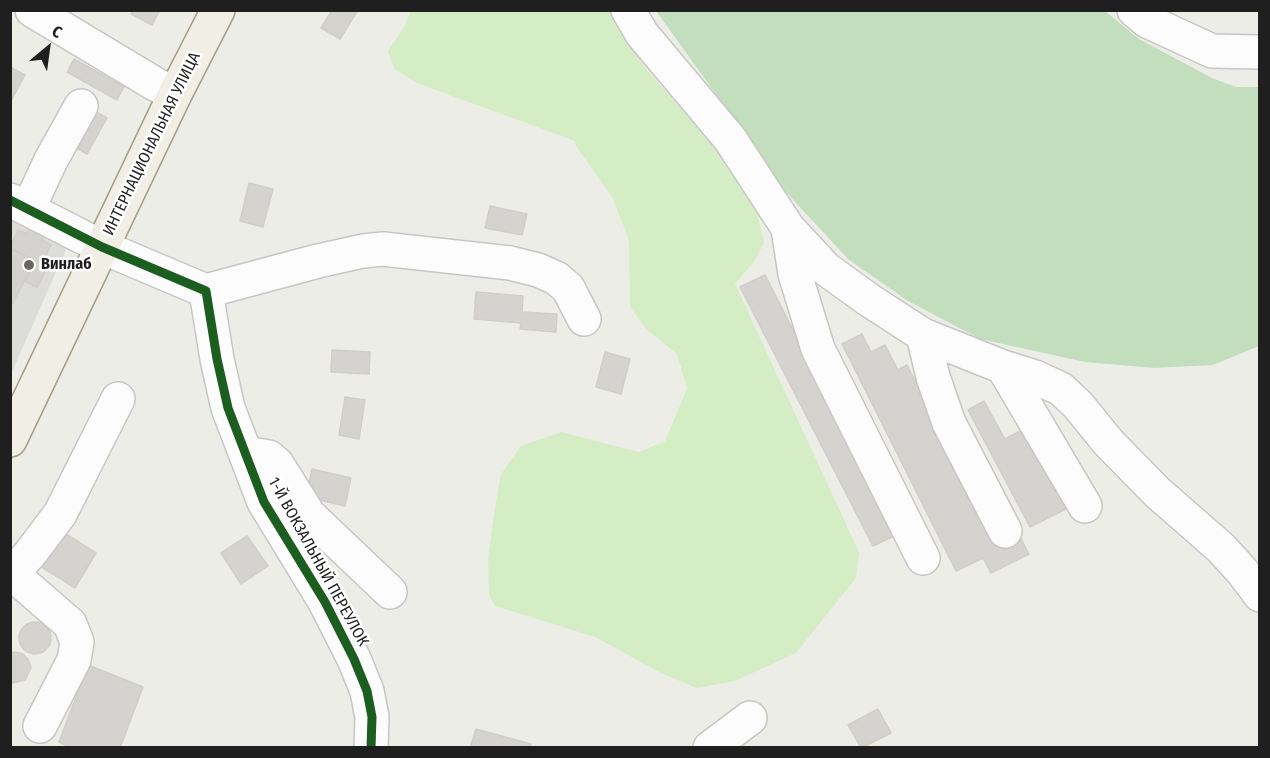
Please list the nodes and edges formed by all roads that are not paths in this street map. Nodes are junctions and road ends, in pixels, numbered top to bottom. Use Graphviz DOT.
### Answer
graph roads {
  1 [pos="32,10"];
  2 [pos="218,10"];
  3 [pos="628,10"];
  4 [pos="1134,10"];
  5 [pos="1260,52"];
  6 [pos="176,94"];
  7 [pos="81,106"];
  8 [pos="19,204"];
  9 [pos="788,228"];
  10 [pos="102,247"];
  11 [pos="206,291"];
  12 [pos="584,319"];
  13 [pos="923,335"];
  14 [pos="1003,368"];
  15 [pos="118,399"];
  16 [pos="10,440"];
  17 [pos="245,453"];
  18 [pos="1085,506"];
  19 [pos="1005,531"];
  20 [pos="923,558"];
  21 [pos="11,572"];
  22 [pos="390,592"];
  23 [pos="1260,595"];
  24 [pos="750,718"];
  25 [pos="40,726"];
  26 [pos="371,747"];
  27 [pos="710,747"];
  1 -- 6 [label="street"];
  2 -- 6 [label="main road, ИНТЕРНАЦИОНАЛЬНАЯ УЛИЦА"];
  3 -- 9 [label="street"];
  4 -- 5 [label="street"];
  6 -- 10 [label="main road, ИНТЕРНАЦИОНАЛЬНАЯ УЛИЦА"];
  7 -- 8 [label="street"];
  8 -- 10 [label="street"];
  9 -- 13 [label="street"];
  9 -- 20 [label="street"];
  10 -- 11 [label="street"];
  10 -- 16 [label="main road, ИНТЕРНАЦИОНАЛЬНАЯ УЛИЦА"];
  11 -- 12 [label="street"];
  11 -- 17 [label="street, 1-Й ВОКЗАЛЬНЫЙ ПЕРЕУЛОК"];
  13 -- 14 [label="street"];
  13 -- 19 [label="street"];
  14 -- 18 [label="street"];
  14 -- 23 [label="street"];
  15 -- 21 [label="street"];
  17 -- 22 [label="street"];
  17 -- 26 [label="street, 1-Й ВОКЗАЛЬНЫЙ ПЕРЕУЛОК"];
  21 -- 25 [label="street"];
  24 -- 27 [label="street"];
}
